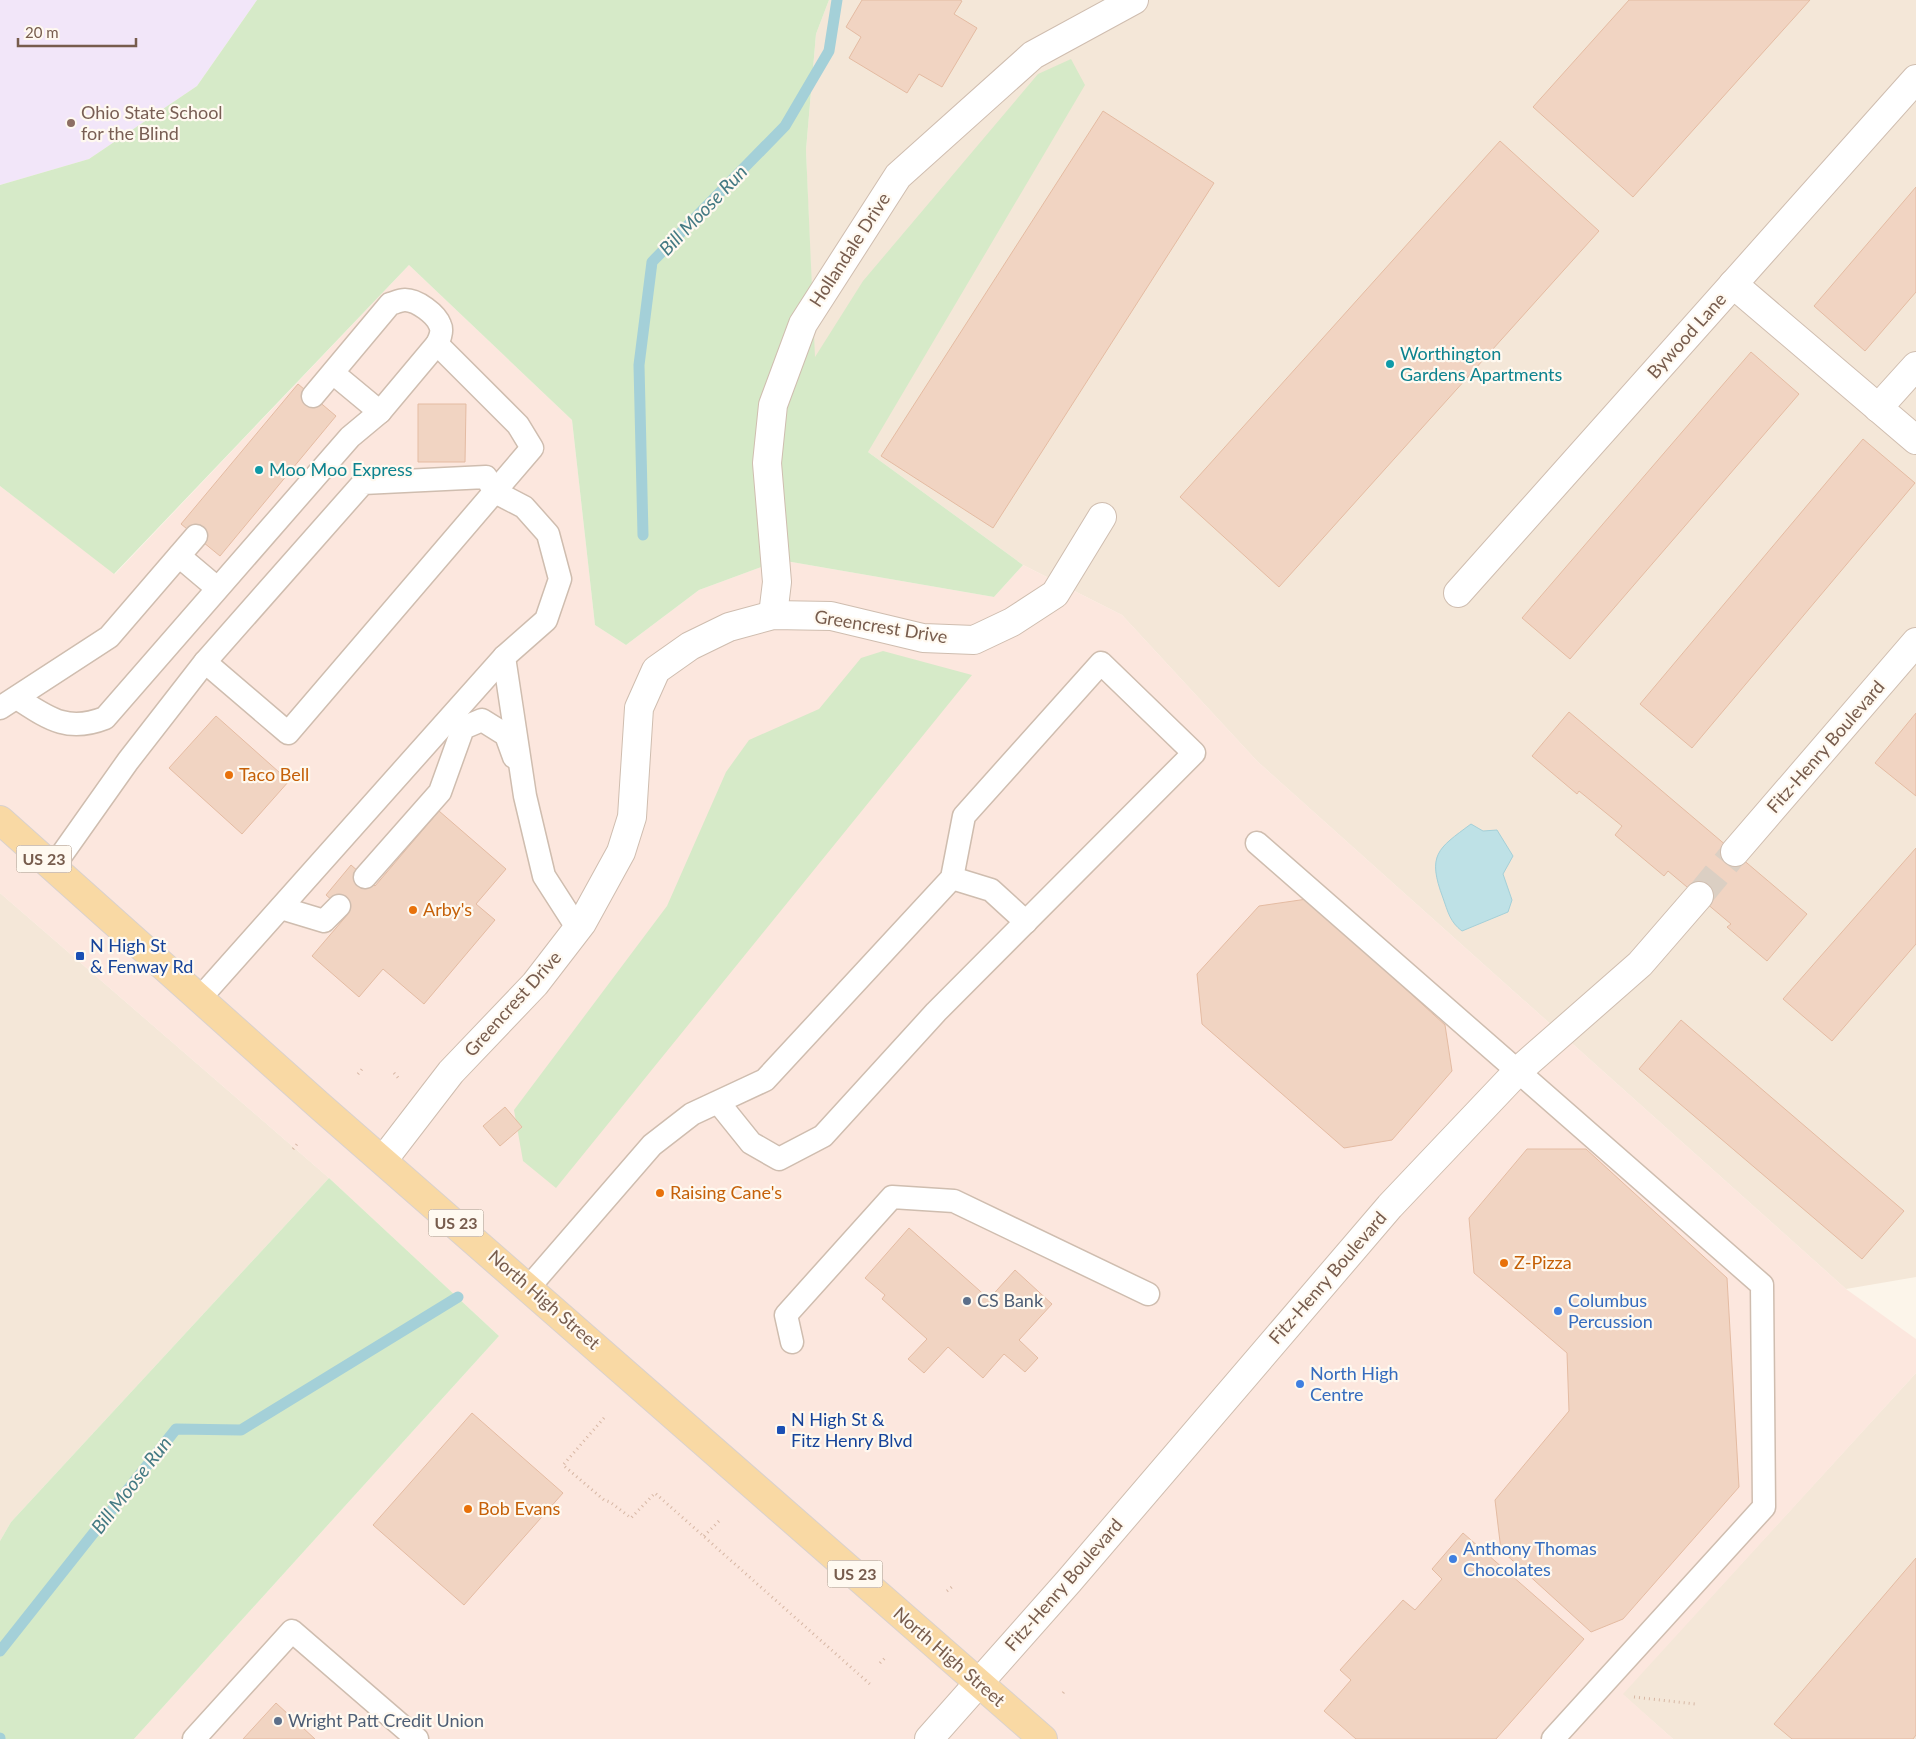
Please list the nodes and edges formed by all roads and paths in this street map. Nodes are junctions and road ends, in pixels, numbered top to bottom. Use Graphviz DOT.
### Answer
graph roads {
  1 [pos="1134,0"];
  2 [pos="1916,79"];
  3 [pos="1733,284"];
  4 [pos="437,344"];
  5 [pos="1916,366"];
  6 [pos="333,373"];
  7 [pos="313,396"];
  8 [pos="1878,408"];
  9 [pos="380,412"];
  10 [pos="1916,440"];
  11 [pos="495,492"];
  12 [pos="1102,517"];
  13 [pos="196,536"];
  14 [pos="179,556"];
  15 [pos="217,588"];
  16 [pos="1458,593"];
  17 [pos="773,615"];
  18 [pos="1916,642"];
  19 [pos="504,657"];
  20 [pos="206,662"];
  21 [pos="8,703"];
  22 [pos="524,786"];
  23 [pos="0,820"];
  24 [pos="1257,843"];
  25 [pos="1735,852"];
  26 [pos="53,866"];
  27 [pos="365,877"];
  28 [pos="952,878"];
  29 [pos="1699,896"];
  30 [pos="339,906"];
  31 [pos="281,908"];
  32 [pos="1026,922"];
  33 [pos="578,929"];
  34 [pos="201,998"];
  35 [pos="363,1068"];
  36 [pos="1518,1071"];
  37 [pos="394,1073"];
  38 [pos="358,1074"];
  39 [pos="400,1080"];
  40 [pos="718,1102"];
  41 [pos="298,1143"];
  42 [pos="293,1149"];
  43 [pos="384,1159"];
  44 [pos="529,1287"];
  45 [pos="1148,1294"];
  46 [pos="792,1342"];
  47 [pos="604,1418"];
  48 [pos="720,1519"];
  49 [pos="704,1536"];
  50 [pos="953,1586"];
  51 [pos="948,1591"];
  52 [pos="886,1657"];
  53 [pos="880,1663"];
  54 [pos="979,1682"];
  55 [pos="872,1686"];
  56 [pos="1066,1689"];
  57 [pos="1595,1693"];
  58 [pos="1062,1694"];
  59 [pos="1695,1704"];
  60 [pos="194,1739"];
  61 [pos="417,1739"];
  62 [pos="928,1739"];
  63 [pos="1043,1739"];
  64 [pos="1553,1739"];
  1 -- 17 [label="street, Hollandale Drive"];
  2 -- 3 [label="street, Bywood Lane"];
  3 -- 8 [label="street"];
  3 -- 16 [label="street, Bywood Lane"];
  4 -- 6 [label="lane"];
  4 -- 9 [label="lane"];
  4 -- 11 [label="lane"];
  5 -- 8 [label="street"];
  6 -- 7 [label="lane"];
  6 -- 9 [label="lane"];
  8 -- 10 [label="street"];
  9 -- 15 [label="lane"];
  11 -- 19 [label="lane"];
  11 -- 20 [label="lane"];
  11 -- 20 [label="lane"];
  12 -- 17 [label="street, Greencrest Drive"];
  13 -- 14 [label="lane"];
  14 -- 15 [label="lane"];
  14 -- 21 [label="lane"];
  15 -- 21 [label="lane"];
  17 -- 33 [label="street, Greencrest Drive"];
  18 -- 25 [label="street, Fitz-Henry Boulevard"];
  19 -- 22 [label="lane"];
  19 -- 31 [label="lane"];
  20 -- 26 [label="lane"];
  22 -- 27 [label="lane"];
  22 -- 33 [label="lane"];
  23 -- 26 [label="main road, North High Street / US 23"];
  24 -- 36 [label="lane"];
  26 -- 34 [label="main road, North High Street / US 23"];
  28 -- 32 [label="lane"];
  28 -- 32 [label="lane"];
  28 -- 40 [label="lane"];
  29 -- 36 [label="street, Fitz-Henry Boulevard"];
  30 -- 31 [label="lane"];
  31 -- 34 [label="lane"];
  32 -- 40 [label="lane"];
  33 -- 43 [label="street, Greencrest Drive"];
  34 -- 43 [label="main road, North High Street / US 23"];
  35 -- 38 [label="path"];
  36 -- 54 [label="street, Fitz-Henry Boulevard"];
  36 -- 57 [label="lane"];
  37 -- 39 [label="path"];
  40 -- 44 [label="lane"];
  41 -- 42 [label="path"];
  43 -- 44 [label="main road, North High Street / US 23"];
  44 -- 54 [label="main road, North High Street / US 23"];
  45 -- 46 [label="lane"];
  47 -- 49 [label="path"];
  48 -- 49 [label="path"];
  49 -- 55 [label="path"];
  50 -- 51 [label="path"];
  52 -- 53 [label="path"];
  54 -- 62 [label="street, Fitz-Henry Boulevard"];
  54 -- 63 [label="main road, North High Street / US 23"];
  56 -- 58 [label="path"];
  57 -- 59 [label="path"];
  57 -- 64 [label="lane"];
  60 -- 61 [label="lane"];
}
